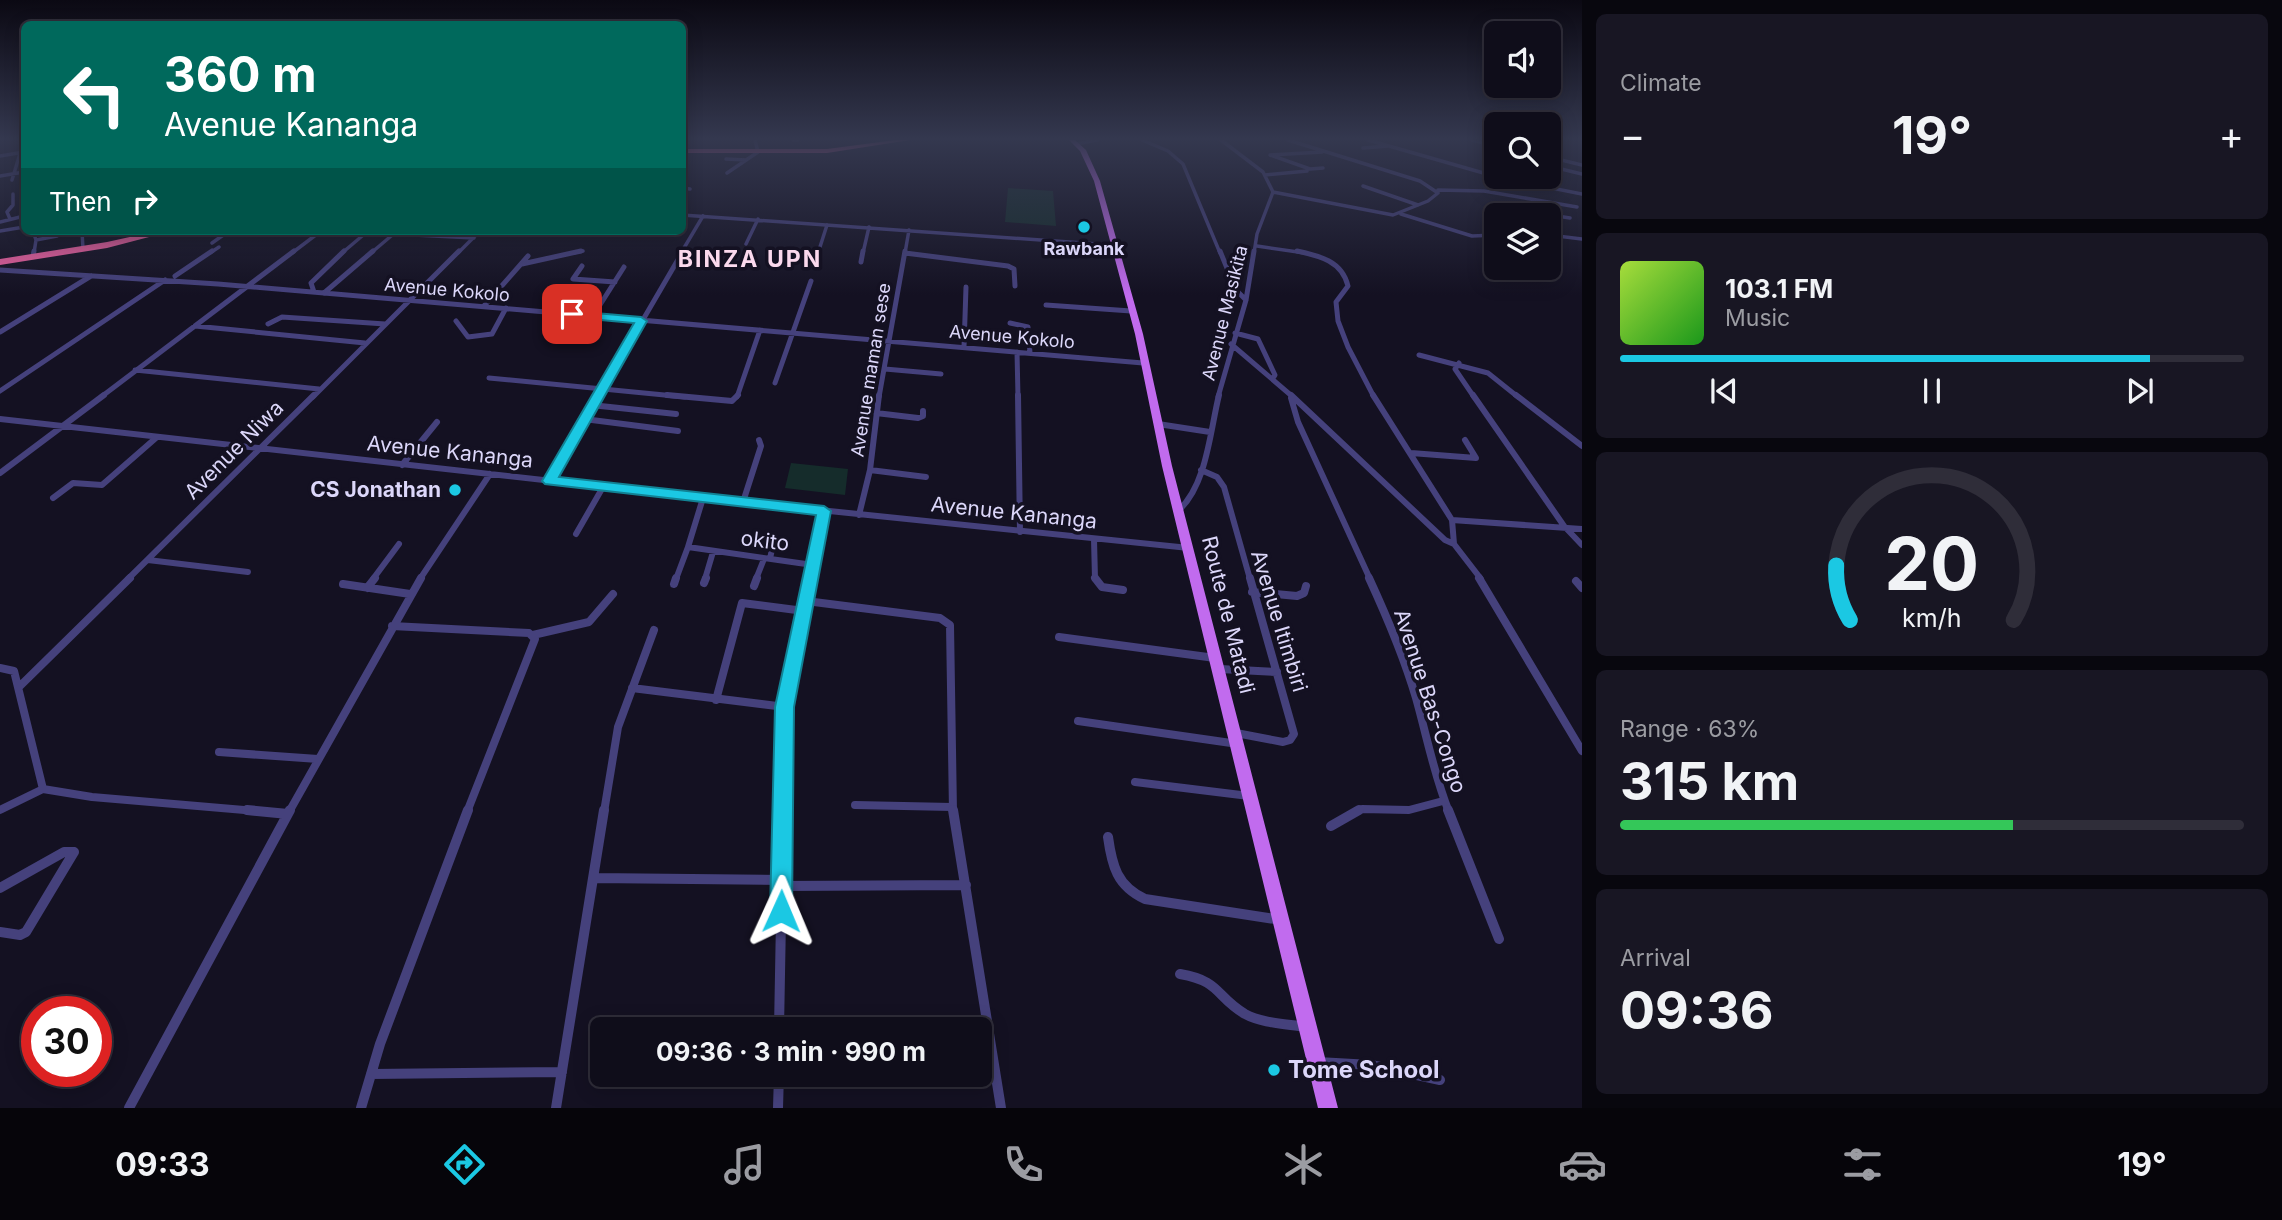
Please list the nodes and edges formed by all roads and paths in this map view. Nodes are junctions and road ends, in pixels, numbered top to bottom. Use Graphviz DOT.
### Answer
graph roads {
  1 [pos="1099,192"];
  2 [pos="1195,192"];
  3 [pos="1273,192"];
  4 [pos="1380,192"];
  5 [pos="1437,192"];
  6 [pos="1487,192"];
  7 [pos="13,194"];
  8 [pos="1533,201"];
  9 [pos="1419,205"];
  10 [pos="1577,207"];
  11 [pos="1400,214"];
  12 [pos="686,215"];
  13 [pos="703,216"];
  14 [pos="21,217"];
  15 [pos="1570,218"];
  16 [pos="10,219"];
  17 [pos="758,219"];
  18 [pos="0,222"];
  19 [pos="827,225"];
  20 [pos="869,227"];
  21 [pos="21,228"];
  22 [pos="909,230"];
  23 [pos="0,231"];
  24 [pos="35,235"];
  25 [pos="82,235"];
  26 [pos="149,235"];
  27 [pos="223,235"];
  28 [pos="316,235"];
  29 [pos="363,235"];
  30 [pos="393,235"];
  31 [pos="427,235"];
  32 [pos="477,235"];
  33 [pos="57,236"];
  34 [pos="1484,236"];
  35 [pos="1561,236"];
  36 [pos="474,238"];
  37 [pos="1582,239"];
  38 [pos="36,240"];
  39 [pos="212,243"];
  40 [pos="746,244"];
  41 [pos="1112,245"];
  42 [pos="1257,246"];
  43 [pos="219,247"];
  44 [pos="83,249"];
  45 [pos="819,250"];
  46 [pos="583,251"];
  47 [pos="905,253"];
  48 [pos="528,256"];
  49 [pos="33,257"];
  50 [pos="861,262"];
  51 [pos="522,264"];
  52 [pos="0,266"];
  53 [pos="582,266"];
  54 [pos="624,267"];
  55 [pos="10,271"];
  56 [pos="94,274"];
  57 [pos="0,276"];
  58 [pos="171,278"];
  59 [pos="811,281"];
  60 [pos="615,282"];
  61 [pos="249,285"];
  62 [pos="1014,286"];
  63 [pos="966,287"];
  64 [pos="314,292"];
  65 [pos="324,293"];
  66 [pos="1246,300"];
  67 [pos="408,301"];
  68 [pos="1046,305"];
  69 [pos="484,306"];
  70 [pos="506,308"];
  71 [pos="1131,311"];
  72 [pos="593,316"];
  73 [pos="456,321"];
  74 [pos="641,321"];
  75 [pos="1010,323"];
  76 [pos="268,324"];
  77 [pos="385,324"];
  78 [pos="195,326"];
  79 [pos="760,330"];
  80 [pos="0,332"];
  81 [pos="794,333"];
  82 [pos="1234,333"];
  83 [pos="889,341"];
  84 [pos="365,344"];
  85 [pos="1231,344"];
  86 [pos="964,347"];
  87 [pos="1017,352"];
  88 [pos="1030,353"];
  89 [pos="1419,355"];
  90 [pos="1143,363"];
  91 [pos="1459,363"];
  92 [pos="885,369"];
  93 [pos="135,370"];
  94 [pos="941,374"];
  95 [pos="489,377"];
  96 [pos="1273,378"];
  97 [pos="775,383"];
  98 [pos="600,388"];
  99 [pos="319,389"];
  100 [pos="0,391"];
  101 [pos="1291,398"];
  102 [pos="592,405"];
  103 [pos="923,411"];
  104 [pos="676,414"];
  105 [pos="876,414"];
  106 [pos="0,419"];
  107 [pos="584,419"];
  108 [pos="437,422"];
  109 [pos="1158,424"];
  110 [pos="63,426"];
  111 [pos="678,431"];
  112 [pos="1210,432"];
  113 [pos="157,437"];
  114 [pos="759,440"];
  115 [pos="1465,440"];
  116 [pos="1582,446"];
  117 [pos="261,447"];
  118 [pos="1410,453"];
  119 [pos="402,465"];
  120 [pos="870,470"];
  121 [pos="1201,470"];
  122 [pos="0,473"];
  123 [pos="490,474"];
  124 [pos="926,477"];
  125 [pos="550,481"];
  126 [pos="603,487"];
  127 [pos="53,498"];
  128 [pos="703,498"];
  129 [pos="743,502"];
  130 [pos="1179,510"];
  131 [pos="824,511"];
  132 [pos="859,515"];
  133 [pos="1452,520"];
  134 [pos="1567,528"];
  135 [pos="1582,529"];
  136 [pos="1020,532"];
  137 [pos="576,534"];
  138 [pos="774,539"];
  139 [pos="1094,539"];
  140 [pos="399,544"];
  141 [pos="1454,544"];
  142 [pos="1582,545"];
  143 [pos="688,547"];
  144 [pos="1190,548"];
  145 [pos="713,552"];
  146 [pos="767,559"];
  147 [pos="148,560"];
  148 [pos="813,565"];
  149 [pos="248,572"];
  150 [pos="704,583"];
  151 [pos="343,584"];
  152 [pos="674,584"];
  153 [pos="754,586"];
  154 [pos="1306,586"];
  155 [pos="367,588"];
  156 [pos="1123,590"];
  157 [pos="1252,592"];
  158 [pos="410,594"];
  159 [pos="613,594"];
  160 [pos="805,606"];
  161 [pos="392,626"];
  162 [pos="654,630"];
  163 [pos="533,635"];
  164 [pos="1059,637"];
  165 [pos="1219,664"];
  166 [pos="0,668"];
  167 [pos="1277,672"];
  168 [pos="19,687"];
  169 [pos="632,688"];
  170 [pos="716,700"];
  171 [pos="785,707"];
  172 [pos="1078,721"];
  173 [pos="1237,739"];
  174 [pos="1582,751"];
  175 [pos="219,752"];
  176 [pos="318,760"];
  177 [pos="1135,782"];
  178 [pos="43,789"];
  179 [pos="1249,796"];
  180 [pos="1443,801"];
  181 [pos="855,805"];
  182 [pos="951,807"];
  183 [pos="0,810"];
  184 [pos="288,814"];
  185 [pos="1331,826"];
  186 [pos="1108,837"];
  187 [pos="594,878"];
  188 [pos="781,883"];
  189 [pos="966,885"];
  190 [pos="0,888"];
  191 [pos="1281,920"];
  192 [pos="0,932"];
  193 [pos="1499,939"];
  194 [pos="1180,974"];
  195 [pos="779,1017"];
  196 [pos="1309,1027"];
  197 [pos="1317,1062"];
  198 [pos="562,1072"];
  199 [pos="372,1074"];
  200 [pos="1440,1080"];
  201 [pos="779,1087"];
  202 [pos="129,1108"];
  203 [pos="361,1108"];
  204 [pos="556,1108"];
  205 [pos="778,1108"];
  206 [pos="1001,1108"];
  207 [pos="1328,1108"];
  1 -- 41 [label="main road, Route de Matadi"];
  2 -- 66 [label="street"];
  3 -- 11 [label="street"];
  3 -- 42 [label="street, Avenue Masikita"];
  4 -- 9 [label="street"];
  5 -- 9 [label="street"];
  6 -- 8 [label="street"];
  7 -- 16 [label="street"];
  8 -- 10 [label="street"];
  8 -- 15 [label="street"];
  9 -- 11 [label="street"];
  11 -- 34 [label="street"];
  12 -- 13 [label="street"];
  13 -- 17 [label="street"];
  13 -- 74 [label="street"];
  14 -- 16 [label="street"];
  16 -- 18 [label="street"];
  17 -- 19 [label="street"];
  17 -- 40 [label="street"];
  19 -- 20 [label="street"];
  19 -- 45 [label="street"];
  20 -- 22 [label="street"];
  20 -- 50 [label="street"];
  21 -- 23 [label="street"];
  22 -- 41 [label="street"];
  22 -- 47 [label="street, Avenue maman sese"];
  24 -- 38 [label="street"];
  25 -- 44 [label="street"];
  26 -- 44 [label="highway"];
  27 -- 39 [label="street"];
  28 -- 61 [label="street"];
  29 -- 64 [label="street"];
  30 -- 65 [label="street"];
  31 -- 36 [label="street"];
  32 -- 36 [label="street, Avenue Niwa"];
  33 -- 38 [label="street"];
  35 -- 37 [label="street"];
  36 -- 67 [label="street, Avenue Niwa"];
  38 -- 49 [label="street"];
  41 -- 71 [label="main road, Route de Matadi"];
  42 -- 66 [label="street, Avenue Masikita"];
  42 -- 118 [label="street"];
  43 -- 58 [label="street"];
  44 -- 49 [label="highway"];
  46 -- 51 [label="street"];
  47 -- 62 [label="street"];
  47 -- 83 [label="street, Avenue maman sese"];
  48 -- 51 [label="street"];
  49 -- 52 [label="highway"];
  51 -- 69 [label="street"];
  52 -- 55 [label="street, Avenue Kokolo"];
  52 -- 56 [label="street"];
  53 -- 60 [label="street"];
  54 -- 60 [label="street"];
  55 -- 56 [label="street, Avenue Kokolo"];
  55 -- 57 [label="street"];
  56 -- 58 [label="street, Avenue Kokolo"];
  56 -- 80 [label="street"];
  58 -- 61 [label="street, Avenue Kokolo"];
  58 -- 61 [label="street"];
  58 -- 100 [label="street"];
  59 -- 81 [label="street"];
  60 -- 72 [label="street"];
  61 -- 64 [label="street, Avenue Kokolo"];
  61 -- 78 [label="street"];
  63 -- 86 [label="street"];
  64 -- 65 [label="street, Avenue Kokolo"];
  65 -- 67 [label="street, Avenue Kokolo"];
  66 -- 82 [label="street, Avenue Masikita"];
  67 -- 69 [label="street, Avenue Kokolo"];
  67 -- 77 [label="street, Avenue Niwa"];
  68 -- 71 [label="street"];
  69 -- 70 [label="street, Avenue Kokolo"];
  70 -- 72 [label="street, Avenue Kokolo"];
  70 -- 73 [label="street"];
  71 -- 90 [label="main road, Route de Matadi"];
  72 -- 74 [label="street, Avenue Kokolo"];
  74 -- 79 [label="street, Avenue Kokolo"];
  74 -- 98 [label="street"];
  75 -- 88 [label="street"];
  76 -- 77 [label="street"];
  77 -- 84 [label="street, Avenue Niwa"];
  78 -- 84 [label="street"];
  78 -- 93 [label="street"];
  79 -- 81 [label="street, Avenue Kokolo"];
  79 -- 98 [label="street"];
  81 -- 83 [label="street, Avenue Kokolo"];
  81 -- 97 [label="street"];
  82 -- 85 [label="street, Avenue Masikita"];
  82 -- 96 [label="street"];
  83 -- 86 [label="street, Avenue Kokolo"];
  83 -- 92 [label="street, Avenue maman sese"];
  84 -- 99 [label="street, Avenue Niwa"];
  85 -- 96 [label="street"];
  85 -- 112 [label="street, Avenue Masikita"];
  86 -- 87 [label="street, Avenue Kokolo"];
  87 -- 88 [label="street, Avenue Kokolo"];
  87 -- 136 [label="street"];
  88 -- 90 [label="street, Avenue Kokolo"];
  89 -- 91 [label="street"];
  90 -- 109 [label="main road, Route de Matadi"];
  91 -- 116 [label="street"];
  91 -- 134 [label="street"];
  92 -- 94 [label="street"];
  92 -- 105 [label="street, Avenue maman sese"];
  93 -- 99 [label="street"];
  93 -- 110 [label="street"];
  95 -- 98 [label="street"];
  96 -- 101 [label="street"];
  98 -- 102 [label="street"];
  99 -- 117 [label="street, Avenue Niwa"];
  101 -- 141 [label="street"];
  101 -- 180 [label="street, Avenue Bas-Congo"];
  102 -- 104 [label="street"];
  102 -- 107 [label="street"];
  103 -- 105 [label="street"];
  105 -- 120 [label="street, Avenue maman sese"];
  106 -- 110 [label="street, Avenue Kananga"];
  107 -- 111 [label="street"];
  107 -- 125 [label="street"];
  108 -- 119 [label="street"];
  109 -- 112 [label="street"];
  109 -- 130 [label="main road, Route de Matadi"];
  110 -- 113 [label="street, Avenue Kananga"];
  110 -- 122 [label="street"];
  112 -- 121 [label="street, Avenue Masikita"];
  113 -- 117 [label="street, Avenue Kananga"];
  113 -- 127 [label="street"];
  114 -- 129 [label="street"];
  115 -- 118 [label="street"];
  117 -- 119 [label="street, Avenue Kananga"];
  117 -- 147 [label="street, Avenue Niwa"];
  118 -- 133 [label="street"];
  119 -- 123 [label="street, Avenue Kananga"];
  120 -- 124 [label="street"];
  120 -- 132 [label="street, Avenue maman sese"];
  121 -- 130 [label="street, Avenue Masikita"];
  121 -- 157 [label="street, Avenue Itimbiri"];
  123 -- 125 [label="street, Avenue Kananga"];
  123 -- 158 [label="street"];
  125 -- 126 [label="street, Avenue Kananga"];
  126 -- 128 [label="street, Avenue Kananga"];
  126 -- 137 [label="street"];
  128 -- 129 [label="street, Avenue Kananga"];
  128 -- 143 [label="street"];
  129 -- 131 [label="street, Avenue Kananga"];
  130 -- 144 [label="main road, Route de Matadi"];
  131 -- 132 [label="street, Avenue Kananga"];
  131 -- 148 [label="street"];
  132 -- 136 [label="street, Avenue Kananga"];
  133 -- 134 [label="street"];
  133 -- 141 [label="street"];
  134 -- 135 [label="street"];
  134 -- 142 [label="street"];
  136 -- 139 [label="street, Avenue Kananga"];
  138 -- 146 [label="street, okito"];
  139 -- 144 [label="street, Avenue Kananga"];
  139 -- 156 [label="street"];
  140 -- 155 [label="street"];
  141 -- 174 [label="street"];
  143 -- 145 [label="street, okito"];
  143 -- 152 [label="street"];
  144 -- 165 [label="main road, Route de Matadi"];
  145 -- 146 [label="street, okito"];
  145 -- 150 [label="street, okito"];
  146 -- 148 [label="street, okito"];
  146 -- 153 [label="street, okito"];
  147 -- 149 [label="street"];
  147 -- 168 [label="street, Avenue Niwa"];
  148 -- 160 [label="street"];
  151 -- 155 [label="street"];
  154 -- 157 [label="street"];
  155 -- 158 [label="street"];
  157 -- 167 [label="street, Avenue Itimbiri"];
  158 -- 161 [label="street"];
  159 -- 163 [label="street"];
  160 -- 170 [label="street"];
  160 -- 171 [label="street"];
  160 -- 182 [label="street"];
  161 -- 163 [label="street"];
  161 -- 176 [label="street"];
  162 -- 169 [label="street"];
  163 -- 199 [label="street"];
  164 -- 165 [label="street"];
  165 -- 167 [label="street"];
  165 -- 173 [label="main road, Route de Matadi"];
  166 -- 168 [label="street"];
  167 -- 173 [label="street, Avenue Itimbiri"];
  168 -- 178 [label="street"];
  169 -- 170 [label="street"];
  169 -- 187 [label="street"];
  170 -- 171 [label="street"];
  171 -- 188 [label="street"];
  172 -- 173 [label="street"];
  173 -- 179 [label="main road, Route de Matadi"];
  175 -- 176 [label="street"];
  176 -- 184 [label="street"];
  177 -- 179 [label="street"];
  178 -- 183 [label="street"];
  178 -- 184 [label="street"];
  179 -- 191 [label="main road, Route de Matadi"];
  180 -- 185 [label="street"];
  180 -- 193 [label="street, Avenue Bas-Congo"];
  181 -- 182 [label="street"];
  182 -- 189 [label="street"];
  184 -- 202 [label="street"];
  186 -- 191 [label="street"];
  187 -- 188 [label="street"];
  187 -- 198 [label="street"];
  188 -- 189 [label="street"];
  188 -- 195 [label="street"];
  189 -- 206 [label="street"];
  190 -- 192 [label="street"];
  191 -- 196 [label="main road, Route de Matadi"];
  194 -- 196 [label="street"];
  196 -- 197 [label="main road, Route de Matadi"];
  197 -- 200 [label="street"];
  197 -- 207 [label="main road, Route de Matadi"];
  198 -- 199 [label="street"];
  198 -- 204 [label="street"];
  199 -- 203 [label="street"];
  201 -- 205 [label="street"];
}
